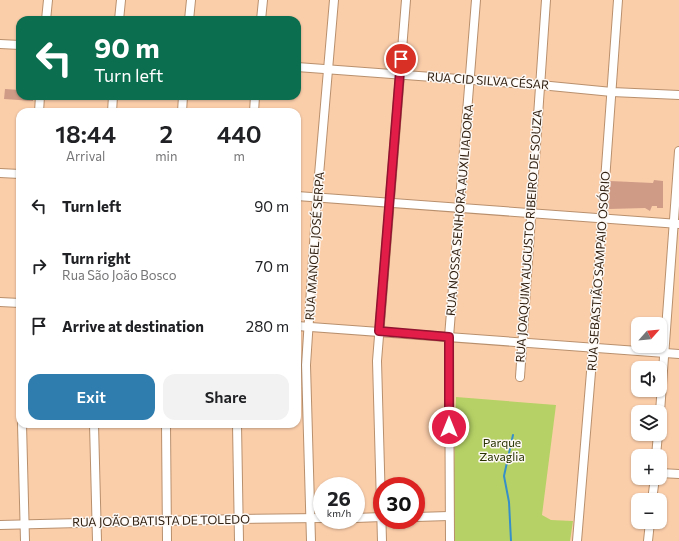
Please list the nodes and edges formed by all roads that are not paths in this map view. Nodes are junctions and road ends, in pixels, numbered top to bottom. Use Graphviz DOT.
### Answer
graph roads {
  1 [pos="48,0"];
  2 [pos="121,0"];
  3 [pos="191,0"];
  4 [pos="262,0"];
  5 [pos="334,0"];
  6 [pos="406,0"];
  7 [pos="476,0"];
  8 [pos="546,0"];
  9 [pos="618,0"];
  10 [pos="46,16"];
  11 [pos="119,16"];
  12 [pos="189,16"];
  13 [pos="261,16"];
  14 [pos="0,44"];
  15 [pos="16,45"];
  16 [pos="301,67"];
  17 [pos="329,69"];
  18 [pos="400,74"];
  19 [pos="471,80"];
  20 [pos="540,85"];
  21 [pos="612,92"];
  22 [pos="679,95"];
  23 [pos="679,151"];
  24 [pos="0,173"];
  25 [pos="16,174"];
  26 [pos="301,196"];
  27 [pos="317,198"];
  28 [pos="390,202"];
  29 [pos="459,207"];
  30 [pos="532,214"];
  31 [pos="602,219"];
  32 [pos="676,224"];
  33 [pos="0,302"];
  34 [pos="16,303"];
  35 [pos="667,321"];
  36 [pos="301,326"];
  37 [pos="309,327"];
  38 [pos="379,331"];
  39 [pos="449,337"];
  40 [pos="522,342"];
  41 [pos="593,348"];
  42 [pos="631,351"];
  43 [pos="664,353"];
  44 [pos="679,354"];
  45 [pos="520,377"];
  46 [pos="660,405"];
  47 [pos="22,428"];
  48 [pos="94,428"];
  49 [pos="166,428"];
  50 [pos="236,428"];
  51 [pos="667,473"];
  52 [pos="679,474"];
  53 [pos="381,477"];
  54 [pos="449,516"];
  55 [pos="425,517"];
  56 [pos="239,518"];
  57 [pos="310,519"];
  58 [pos="313,519"];
  59 [pos="167,520"];
  60 [pos="96,522"];
  61 [pos="25,524"];
  62 [pos="0,525"];
  63 [pos="382,529"];
  64 [pos="649,529"];
  65 [pos="25,541"];
  66 [pos="97,541"];
  67 [pos="168,541"];
  68 [pos="239,541"];
  69 [pos="311,541"];
  70 [pos="382,541"];
  71 [pos="450,541"];
  72 [pos="577,541"];
  73 [pos="648,541"];
  1 -- 10 [label="street"];
  2 -- 11 [label="street"];
  3 -- 12 [label="street"];
  4 -- 13 [label="street"];
  5 -- 17 [label="street, RUA MANOEL JOSÉ SERPA"];
  6 -- 18 [label="street"];
  7 -- 19 [label="street, RUA NOSSA SENHORA AUXILIADORA"];
  8 -- 20 [label="street, RUA JOAQUIM AUGUSTO RIBEIRO DE SOUZA"];
  9 -- 21 [label="street, RUA SEBASTIÃO SAMPAIO OSÓRIO"];
  14 -- 15 [label="street"];
  16 -- 17 [label="street, RUA CID SILVA CÉSAR"];
  17 -- 18 [label="street, RUA CID SILVA CÉSAR"];
  17 -- 27 [label="street, RUA MANOEL JOSÉ SERPA"];
  18 -- 19 [label="street, RUA CID SILVA CÉSAR"];
  18 -- 28 [label="street"];
  19 -- 20 [label="street, RUA CID SILVA CÉSAR"];
  19 -- 29 [label="street, RUA NOSSA SENHORA AUXILIADORA"];
  20 -- 21 [label="street, RUA CID SILVA CÉSAR"];
  20 -- 30 [label="street, RUA JOAQUIM AUGUSTO RIBEIRO DE SOUZA"];
  21 -- 22 [label="street, RUA CID SILVA CÉSAR"];
  21 -- 31 [label="street, RUA SEBASTIÃO SAMPAIO OSÓRIO"];
  23 -- 32 [label="street"];
  24 -- 25 [label="street"];
  26 -- 27 [label="street"];
  27 -- 28 [label="street"];
  27 -- 37 [label="street, RUA MANOEL JOSÉ SERPA"];
  28 -- 29 [label="street"];
  28 -- 38 [label="street"];
  29 -- 30 [label="street"];
  29 -- 39 [label="street, RUA NOSSA SENHORA AUXILIADORA"];
  30 -- 31 [label="street"];
  30 -- 40 [label="street, RUA JOAQUIM AUGUSTO RIBEIRO DE SOUZA"];
  31 -- 32 [label="street"];
  31 -- 41 [label="street, RUA SEBASTIÃO SAMPAIO OSÓRIO"];
  32 -- 35 [label="street"];
  33 -- 34 [label="street"];
  36 -- 37 [label="street"];
  37 -- 38 [label="street"];
  37 -- 57 [label="street, RUA MANOEL JOSÉ SERPA"];
  38 -- 39 [label="street"];
  38 -- 53 [label="street"];
  39 -- 40 [label="street"];
  39 -- 54 [label="street, RUA NOSSA SENHORA AUXILIADORA"];
  40 -- 41 [label="street"];
  40 -- 45 [label="street, RUA JOAQUIM AUGUSTO RIBEIRO DE SOUZA"];
  41 -- 42 [label="street"];
  41 -- 72 [label="street, RUA SEBASTIÃO SAMPAIO OSÓRIO"];
  43 -- 44 [label="street"];
  43 -- 46 [label="street"];
  47 -- 61 [label="street"];
  48 -- 60 [label="street"];
  49 -- 59 [label="street"];
  50 -- 56 [label="street"];
  51 -- 52 [label="street"];
  54 -- 55 [label="street"];
  54 -- 71 [label="street, RUA NOSSA SENHORA AUXILIADORA"];
  56 -- 57 [label="street, RUA JOÃO BATISTA DE TOLEDO"];
  56 -- 59 [label="street, RUA JOÃO BATISTA DE TOLEDO"];
  56 -- 68 [label="street"];
  57 -- 58 [label="street, RUA JOÃO BATISTA DE TOLEDO"];
  57 -- 69 [label="street, RUA MANOEL JOSÉ SERPA"];
  59 -- 60 [label="street, RUA JOÃO BATISTA DE TOLEDO"];
  59 -- 67 [label="street"];
  60 -- 61 [label="street, RUA JOÃO BATISTA DE TOLEDO"];
  60 -- 66 [label="street"];
  61 -- 62 [label="street, RUA JOÃO BATISTA DE TOLEDO"];
  61 -- 65 [label="street"];
  63 -- 70 [label="street"];
  64 -- 73 [label="street"];
}
